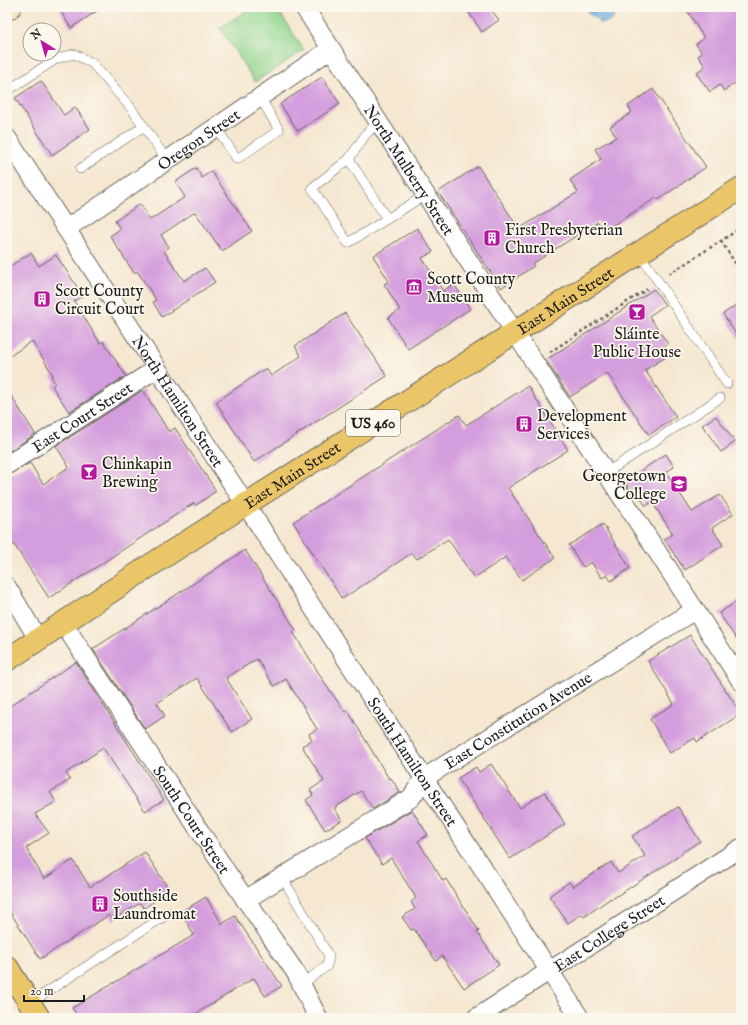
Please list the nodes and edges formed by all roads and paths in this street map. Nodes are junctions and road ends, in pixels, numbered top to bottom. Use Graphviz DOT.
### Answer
graph roads {
  1 [pos="10,7"];
  2 [pos="304,7"];
  3 [pos="7,9"];
  4 [pos="330,49"];
  5 [pos="7,91"];
  6 [pos="260,97"];
  7 [pos="378,122"];
  8 [pos="144,126"];
  9 [pos="216,127"];
  10 [pos="7,138"];
  11 [pos="349,159"];
  12 [pos="167,160"];
  13 [pos="80,169"];
  14 [pos="741,188"];
  15 [pos="7,191"];
  16 [pos="425,195"];
  17 [pos="7,196"];
  18 [pos="387,219"];
  19 [pos="741,228"];
  20 [pos="66,229"];
  21 [pos="721,241"];
  22 [pos="639,253"];
  23 [pos="741,272"];
  24 [pos="658,282"];
  25 [pos="514,334"];
  26 [pos="548,353"];
  27 [pos="156,369"];
  28 [pos="727,384"];
  29 [pos="720,398"];
  30 [pos="7,465"];
  31 [pos="606,473"];
  32 [pos="247,504"];
  33 [pos="7,587"];
  34 [pos="695,610"];
  35 [pos="64,623"];
  36 [pos="38,639"];
  37 [pos="7,660"];
  38 [pos="741,681"];
  39 [pos="424,778"];
  40 [pos="741,848"];
  41 [pos="282,877"];
  42 [pos="245,900"];
  43 [pos="169,913"];
  44 [pos="550,970"];
  45 [pos="9,973"];
  46 [pos="302,984"];
  47 [pos="34,1011"];
  48 [pos="318,1018"];
  49 [pos="476,1018"];
  50 [pos="580,1018"];
  1 -- 3 [label="street"];
  2 -- 4 [label="street, North Mulberry Street"];
  4 -- 6 [label="street, Oregon Street"];
  4 -- 7 [label="street, North Mulberry Street"];
  5 -- 8 [label="lane"];
  6 -- 9 [label="street, Oregon Street"];
  6 -- 9 [label="lane"];
  7 -- 11 [label="lane"];
  7 -- 16 [label="street, North Mulberry Street"];
  8 -- 12 [label="lane"];
  8 -- 13 [label="lane"];
  9 -- 12 [label="street, Oregon Street"];
  10 -- 20 [label="street, North Hamilton Street"];
  11 -- 18 [label="lane"];
  11 -- 18 [label="lane"];
  12 -- 20 [label="street, Oregon Street"];
  14 -- 22 [label="main road, East Main Street / US 460"];
  15 -- 17 [label="lane"];
  16 -- 18 [label="lane"];
  16 -- 25 [label="street, North Mulberry Street"];
  19 -- 21 [label="path"];
  20 -- 27 [label="street, North Hamilton Street"];
  21 -- 23 [label="path"];
  21 -- 24 [label="path"];
  22 -- 24 [label="lane"];
  22 -- 25 [label="main road, East Main Street / US 460"];
  24 -- 26 [label="path"];
  24 -- 28 [label="lane"];
  25 -- 31 [label="street, North Mulberry Street"];
  25 -- 32 [label="main road, East Main Street / US 460"];
  27 -- 30 [label="street, East Court Street"];
  27 -- 32 [label="street, North Hamilton Street"];
  29 -- 31 [label="lane"];
  31 -- 34 [label="street, North Mulberry Street"];
  32 -- 35 [label="main road, East Main Street / US 460"];
  32 -- 39 [label="street, South Hamilton Street"];
  33 -- 36 [label="street"];
  34 -- 38 [label="street, North Mulberry Street"];
  34 -- 39 [label="street, East Constitution Avenue"];
  35 -- 36 [label="main road, East Main Street / US 460"];
  35 -- 42 [label="street, South Court Street"];
  36 -- 37 [label="main road, East Main Street / US 460"];
  39 -- 41 [label="street, East Constitution Avenue"];
  39 -- 44 [label="street, South Hamilton Street"];
  40 -- 44 [label="street, East College Street"];
  41 -- 42 [label="street, East Constitution Avenue"];
  41 -- 46 [label="lane"];
  42 -- 46 [label="street, South Court Street"];
  43 -- 47 [label="lane"];
  44 -- 49 [label="street, East College Street"];
  44 -- 50 [label="street, South Hamilton Street"];
  45 -- 47 [label="main road"];
  46 -- 48 [label="street, South Court Street"];
}
